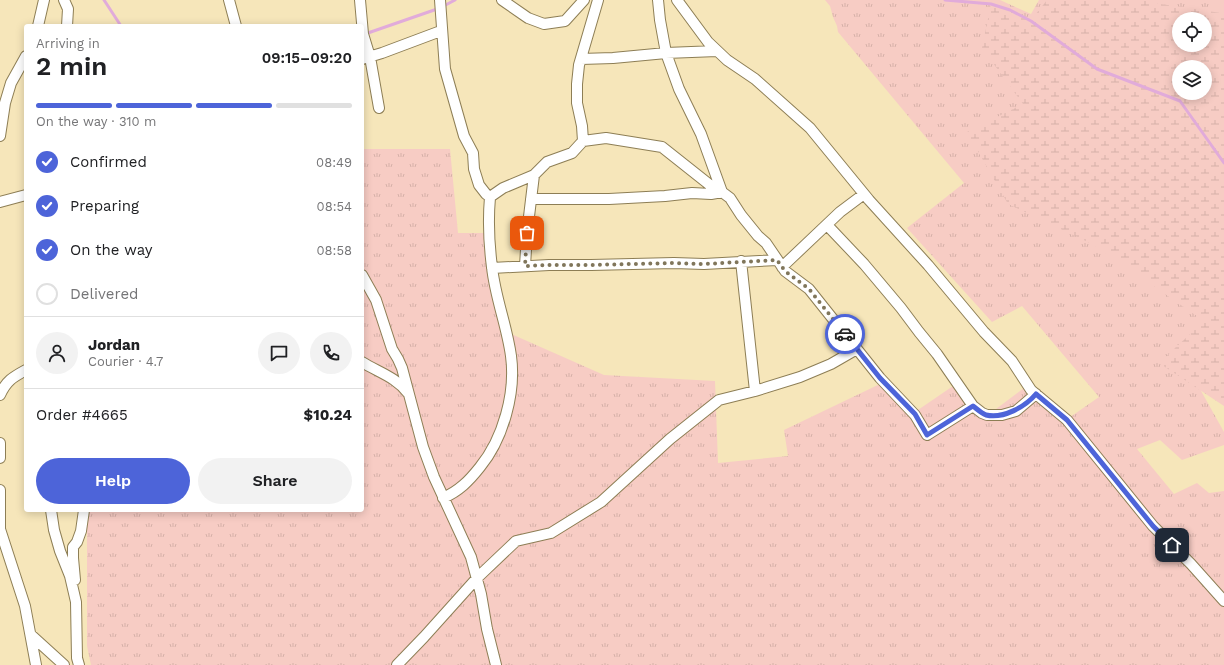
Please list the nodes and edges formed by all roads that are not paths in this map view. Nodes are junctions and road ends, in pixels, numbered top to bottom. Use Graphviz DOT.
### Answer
graph roads {
  1 [pos="44,0"];
  2 [pos="64,0"];
  3 [pos="229,0"];
  4 [pos="360,0"];
  5 [pos="440,0"];
  6 [pos="502,0"];
  7 [pos="584,0"];
  8 [pos="598,0"];
  9 [pos="658,0"];
  10 [pos="677,0"];
  11 [pos="38,24"];
  12 [pos="67,24"];
  13 [pos="235,24"];
  14 [pos="363,24"];
  15 [pos="442,31"];
  16 [pos="364,34"];
  17 [pos="717,51"];
  18 [pos="666,53"];
  19 [pos="366,58"];
  20 [pos="581,59"];
  21 [pos="24,60"];
  22 [pos="379,108"];
  23 [pos="0,136"];
  24 [pos="584,141"];
  25 [pos="534,176"];
  26 [pos="721,192"];
  27 [pos="864,194"];
  28 [pos="24,196"];
  29 [pos="490,197"];
  30 [pos="531,199"];
  31 [pos="0,202"];
  32 [pos="827,225"];
  33 [pos="741,261"];
  34 [pos="779,263"];
  35 [pos="525,266"];
  36 [pos="492,268"];
  37 [pos="364,279"];
  38 [pos="857,349"];
  39 [pos="364,363"];
  40 [pos="24,371"];
  41 [pos="755,392"];
  42 [pos="409,394"];
  43 [pos="1036,394"];
  44 [pos="0,395"];
  45 [pos="973,406"];
  46 [pos="0,443"];
  47 [pos="0,458"];
  48 [pos="0,490"];
  49 [pos="443,498"];
  50 [pos="51,512"];
  51 [pos="84,512"];
  52 [pos="0,529"];
  53 [pos="0,546"];
  54 [pos="477,578"];
  55 [pos="1224,601"];
  56 [pos="76,602"];
  57 [pos="31,635"];
  58 [pos="36,665"];
  59 [pos="64,665"];
  60 [pos="79,665"];
  61 [pos="397,665"];
  62 [pos="496,665"];
  1 -- 11 [label="street"];
  2 -- 12 [label="street"];
  3 -- 13 [label="street"];
  4 -- 14 [label="street"];
  5 -- 15 [label="street"];
  6 -- 7 [label="street"];
  8 -- 20 [label="street"];
  9 -- 18 [label="street"];
  10 -- 17 [label="street"];
  15 -- 19 [label="street"];
  15 -- 29 [label="street"];
  16 -- 19 [label="street"];
  17 -- 18 [label="street"];
  17 -- 27 [label="street"];
  18 -- 20 [label="street"];
  18 -- 26 [label="street"];
  19 -- 22 [label="street"];
  20 -- 24 [label="street"];
  21 -- 23 [label="street"];
  24 -- 25 [label="street"];
  24 -- 26 [label="street"];
  25 -- 29 [label="street"];
  25 -- 30 [label="street"];
  26 -- 30 [label="street"];
  26 -- 34 [label="street"];
  27 -- 32 [label="street"];
  27 -- 43 [label="street"];
  28 -- 31 [label="street"];
  29 -- 36 [label="street"];
  30 -- 35 [label="street"];
  32 -- 34 [label="street"];
  32 -- 45 [label="street"];
  33 -- 34 [label="street"];
  33 -- 35 [label="street"];
  33 -- 41 [label="street"];
  34 -- 38 [label="street"];
  35 -- 36 [label="street"];
  36 -- 49 [label="street"];
  37 -- 42 [label="street"];
  38 -- 41 [label="street"];
  38 -- 45 [label="street"];
  39 -- 42 [label="street"];
  40 -- 44 [label="street"];
  41 -- 54 [label="street"];
  42 -- 49 [label="street"];
  43 -- 45 [label="street"];
  43 -- 55 [label="street"];
  46 -- 47 [label="street"];
  48 -- 52 [label="street"];
  49 -- 54 [label="street"];
  50 -- 56 [label="street"];
  51 -- 56 [label="street"];
  52 -- 53 [label="street"];
  52 -- 57 [label="street"];
  54 -- 61 [label="street"];
  54 -- 62 [label="street"];
  56 -- 60 [label="street"];
  57 -- 58 [label="street"];
  57 -- 59 [label="street"];
}
